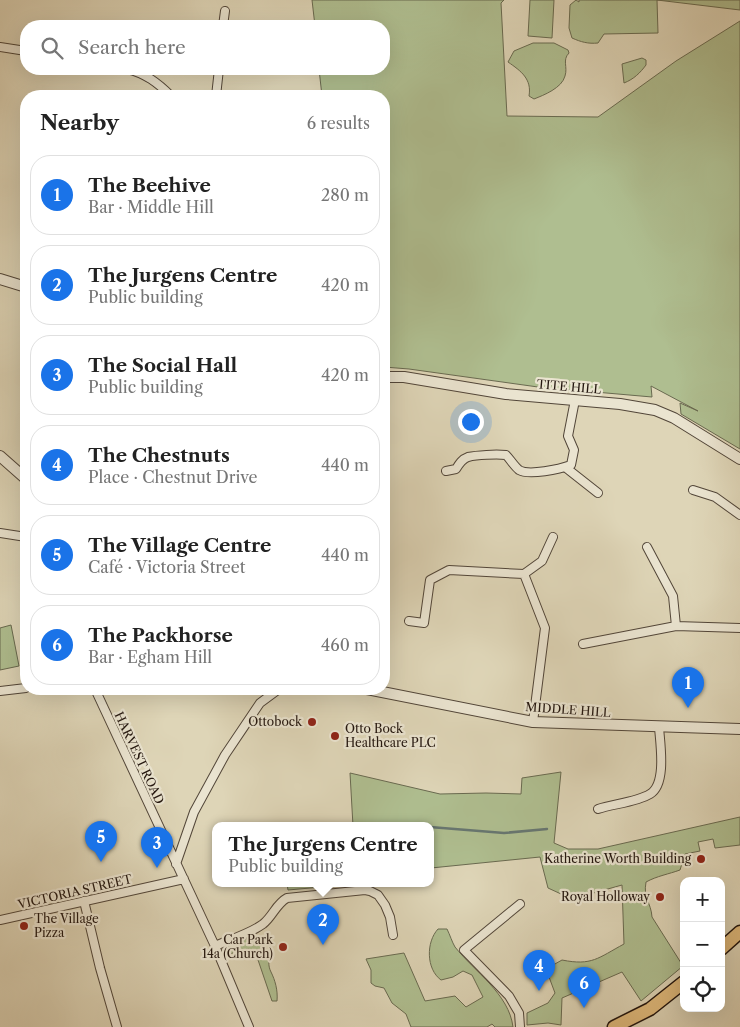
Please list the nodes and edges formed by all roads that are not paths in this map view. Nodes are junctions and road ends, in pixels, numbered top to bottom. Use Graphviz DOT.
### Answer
graph roads {
  1 [pos="224,11"];
  2 [pos="223,20"];
  3 [pos="0,47"];
  4 [pos="20,50"];
  5 [pos="143,75"];
  6 [pos="218,75"];
  7 [pos="165,90"];
  8 [pos="217,90"];
  9 [pos="0,280"];
  10 [pos="20,285"];
  11 [pos="390,377"];
  12 [pos="574,400"];
  13 [pos="0,456"];
  14 [pos="740,459"];
  15 [pos="565,467"];
  16 [pos="446,471"];
  17 [pos="20,474"];
  18 [pos="693,490"];
  19 [pos="598,493"];
  20 [pos="740,515"];
  21 [pos="0,533"];
  22 [pos="20,537"];
  23 [pos="553,537"];
  24 [pos="647,548"];
  25 [pos="524,574"];
  26 [pos="409,621"];
  27 [pos="676,626"];
  28 [pos="740,628"];
  29 [pos="583,644"];
  30 [pos="20,689"];
  31 [pos="0,691"];
  32 [pos="390,694"];
  33 [pos="98,695"];
  34 [pos="271,695"];
  35 [pos="533,722"];
  36 [pos="658,727"];
  37 [pos="740,729"];
  38 [pos="598,809"];
  39 [pos="176,864"];
  40 [pos="184,879"];
  41 [pos="84,901"];
  42 [pos="520,904"];
  43 [pos="0,920"];
  44 [pos="740,932"];
  45 [pos="393,935"];
  46 [pos="215,946"];
  47 [pos="725,946"];
  48 [pos="680,985"];
  49 [pos="117,1027"];
  50 [pos="249,1027"];
  51 [pos="520,1027"];
  52 [pos="614,1027"];
  1 -- 2 [label="street"];
  3 -- 4 [label="street"];
  5 -- 7 [label="street"];
  6 -- 8 [label="street"];
  9 -- 10 [label="street"];
  11 -- 12 [label="street, TITE HILL"];
  12 -- 14 [label="street, TITE HILL"];
  12 -- 15 [label="street"];
  13 -- 17 [label="street"];
  15 -- 16 [label="street"];
  15 -- 19 [label="street"];
  18 -- 20 [label="street"];
  21 -- 22 [label="street"];
  23 -- 25 [label="street"];
  24 -- 27 [label="street"];
  25 -- 26 [label="street"];
  25 -- 35 [label="street"];
  27 -- 28 [label="street"];
  27 -- 29 [label="street"];
  30 -- 31 [label="street"];
  32 -- 35 [label="street, MIDDLE HILL"];
  33 -- 39 [label="street, HARVEST ROAD"];
  34 -- 39 [label="street"];
  35 -- 36 [label="street, MIDDLE HILL"];
  36 -- 37 [label="street, MIDDLE HILL"];
  36 -- 38 [label="street"];
  39 -- 40 [label="street, HARVEST ROAD"];
  40 -- 41 [label="street, VICTORIA STREET"];
  40 -- 46 [label="street, HARVEST ROAD"];
  41 -- 43 [label="street, VICTORIA STREET"];
  41 -- 49 [label="street"];
  42 -- 51 [label="street"];
  44 -- 47 [label="main road"];
  45 -- 46 [label="street"];
  46 -- 50 [label="street, HARVEST ROAD"];
  48 -- 52 [label="main road"];
}
